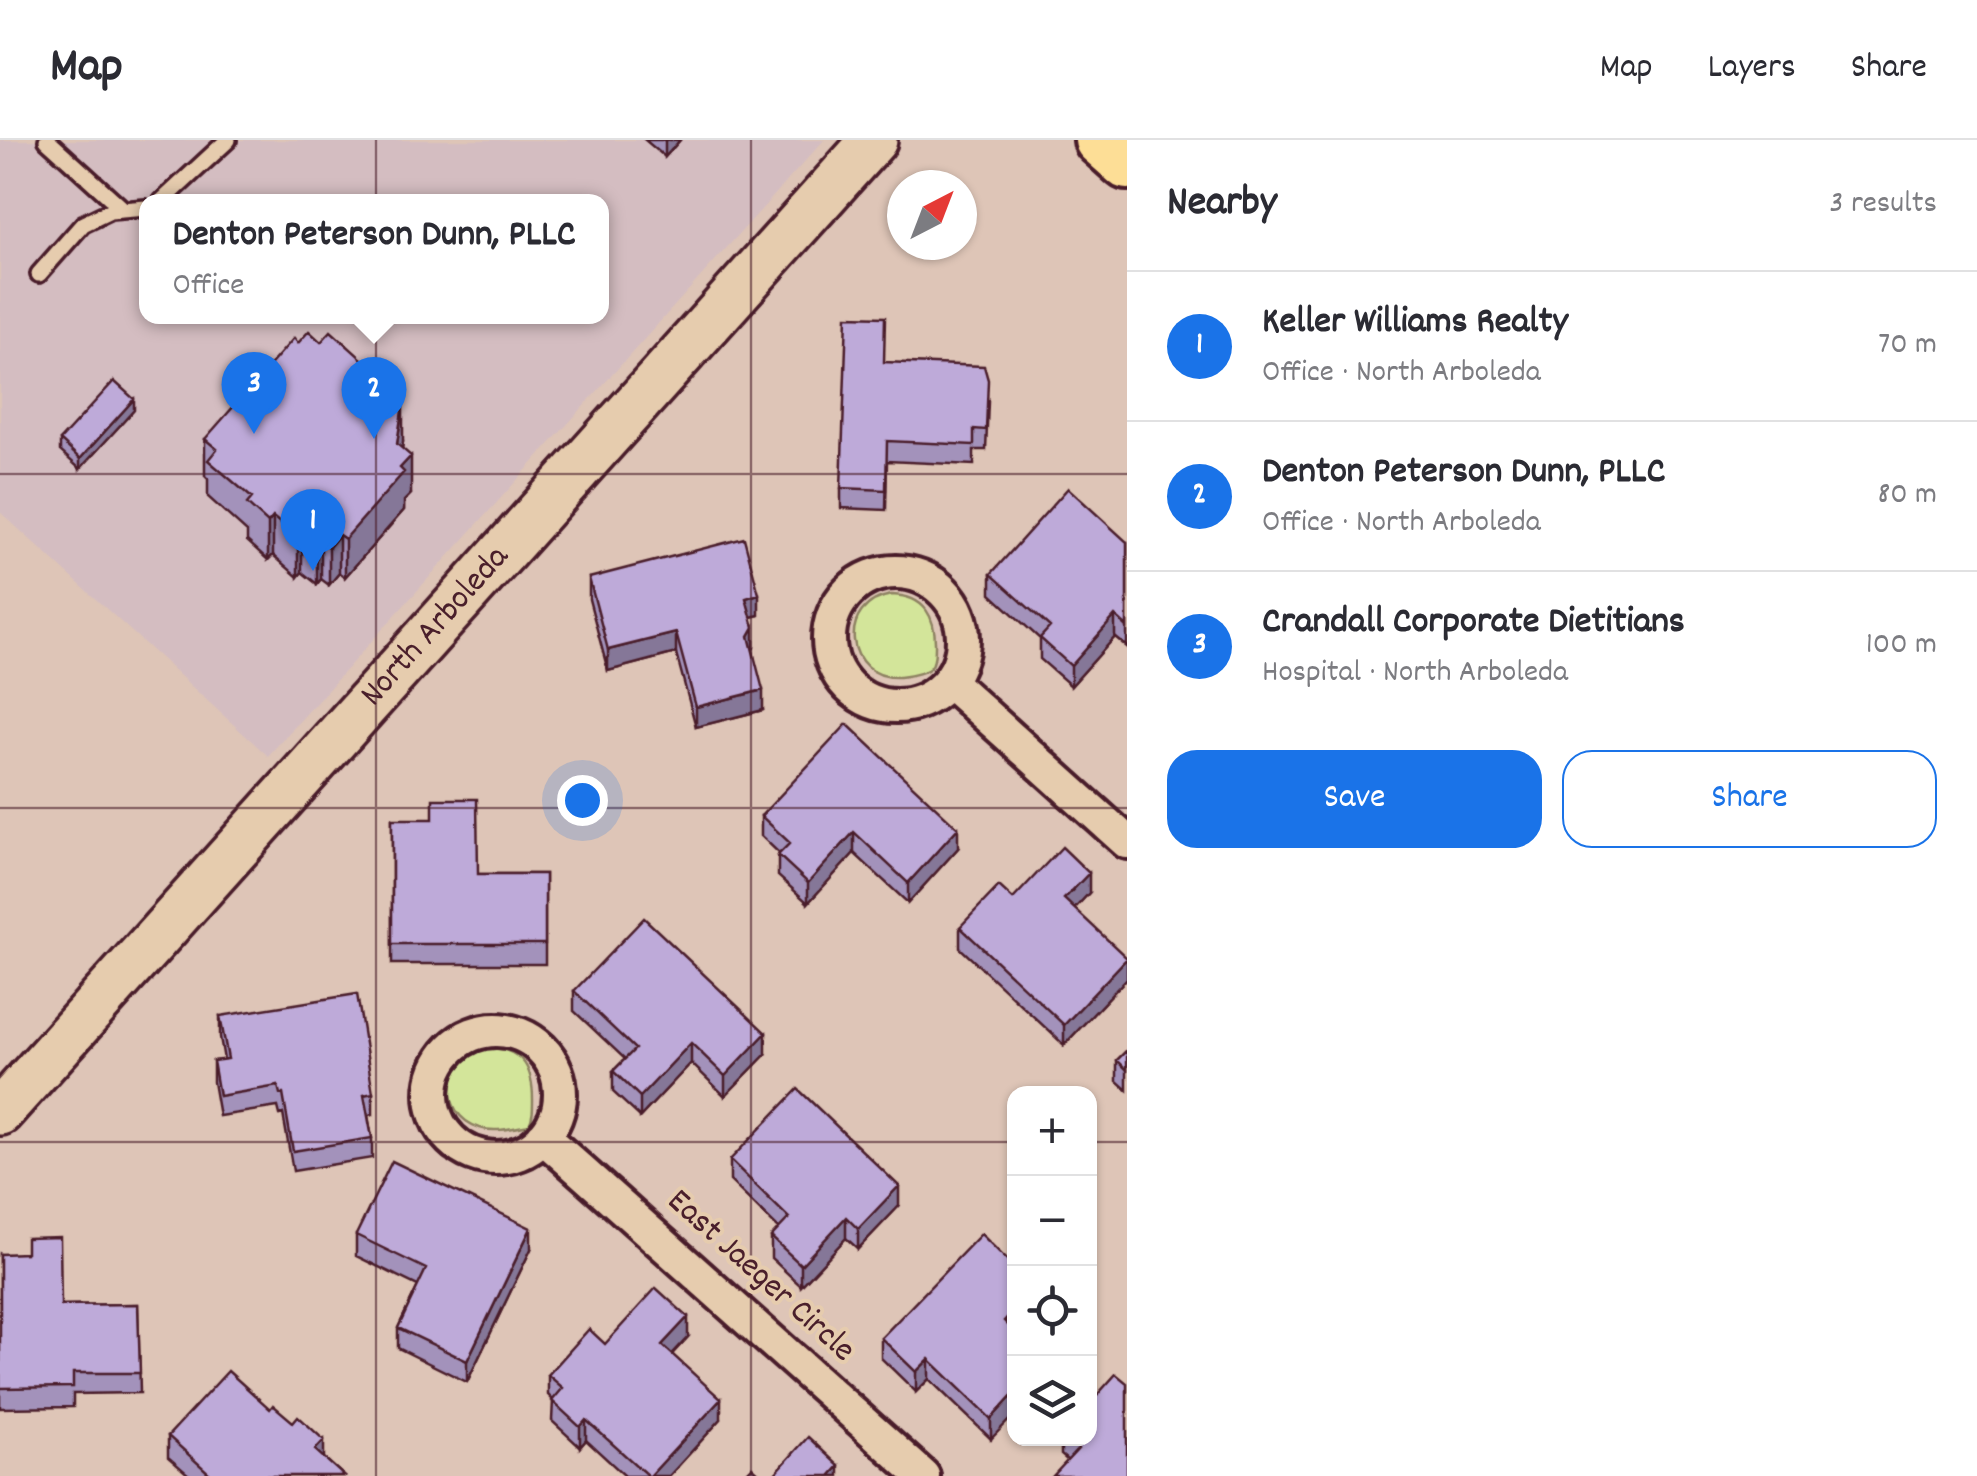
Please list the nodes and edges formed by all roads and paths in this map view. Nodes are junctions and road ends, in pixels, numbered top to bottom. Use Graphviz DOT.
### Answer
graph roads {
  1 [pos="47,140"];
  2 [pos="228,140"];
  3 [pos="874,140"];
  4 [pos="1100,140"];
  5 [pos="1127,164"];
  6 [pos="171,194"];
  7 [pos="139,208"];
  8 [pos="122,209"];
  9 [pos="39,274"];
  10 [pos="948,681"];
  11 [pos="1127,842"];
  12 [pos="0,1112"];
  13 [pos="543,1137"];
  14 [pos="923,1476"];
  1 -- 8 [label="lane"];
  2 -- 6 [label="lane"];
  3 -- 12 [label="street, North Arboleda"];
  4 -- 5 [label="main road"];
  7 -- 8 [label="lane"];
  8 -- 9 [label="lane"];
  10 -- 10 [label="street"];
  10 -- 11 [label="street"];
  13 -- 14 [label="street, East Jaeger Circle"];
}
